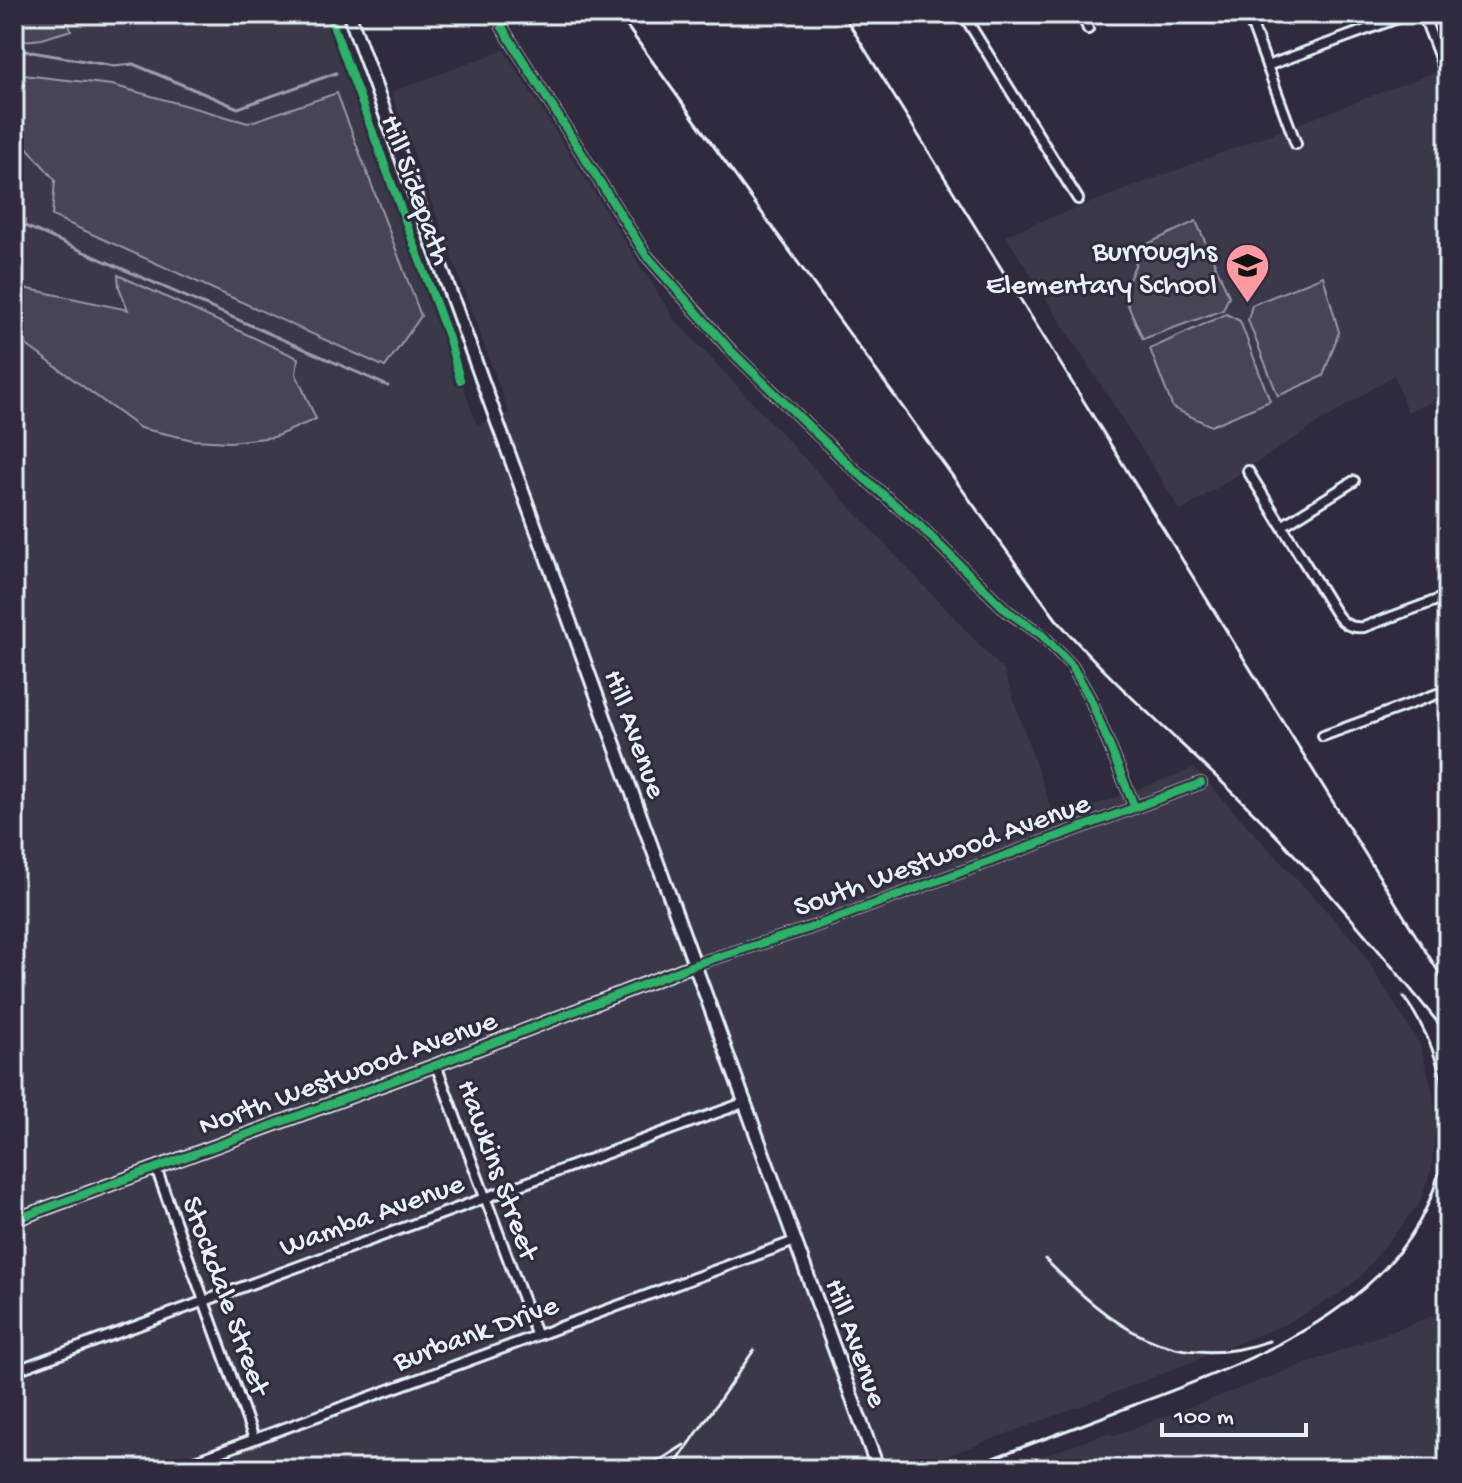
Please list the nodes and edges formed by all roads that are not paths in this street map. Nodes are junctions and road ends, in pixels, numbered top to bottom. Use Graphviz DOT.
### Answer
graph roads {
  1 [pos="349,14"];
  2 [pos="963,14"];
  3 [pos="1082,14"];
  4 [pos="1248,14"];
  5 [pos="1409,14"];
  6 [pos="1423,14"];
  7 [pos="502,27"];
  8 [pos="1088,29"];
  9 [pos="1267,66"];
  10 [pos="1443,66"];
  11 [pos="1296,144"];
  12 [pos="1078,199"];
  13 [pos="1248,471"];
  14 [pos="1354,481"];
  15 [pos="1282,526"];
  16 [pos="1448,596"];
  17 [pos="1448,690"];
  18 [pos="1323,736"];
  19 [pos="1201,783"];
  20 [pos="1135,808"];
  21 [pos="696,964"];
  22 [pos="436,1065"];
  23 [pos="746,1102"];
  24 [pos="156,1168"];
  25 [pos="484,1197"];
  26 [pos="14,1220"];
  27 [pos="795,1241"];
  28 [pos="205,1301"];
  29 [pos="536,1334"];
  30 [pos="14,1371"];
  31 [pos="254,1439"];
  32 [pos="173,1469"];
  33 [pos="878,1469"];
  1 -- 21 [label="main road, Hill Avenue"];
  2 -- 12 [label="street"];
  3 -- 8 [label="street"];
  4 -- 9 [label="street"];
  5 -- 9 [label="street"];
  6 -- 10 [label="street"];
  7 -- 20 [label="street"];
  9 -- 11 [label="street"];
  13 -- 15 [label="street"];
  14 -- 15 [label="street"];
  15 -- 16 [label="street"];
  17 -- 18 [label="street"];
  19 -- 20 [label="street, South Westwood Avenue"];
  20 -- 21 [label="street, South Westwood Avenue"];
  21 -- 22 [label="street, North Westwood Avenue"];
  21 -- 23 [label="main road, Hill Avenue"];
  22 -- 24 [label="street, North Westwood Avenue"];
  22 -- 25 [label="street, Hawkins Street"];
  23 -- 25 [label="street, Wamba Avenue"];
  23 -- 27 [label="main road, Hill Avenue"];
  24 -- 26 [label="street, North Westwood Avenue"];
  24 -- 28 [label="street, Stockdale Street"];
  25 -- 28 [label="street, Wamba Avenue"];
  25 -- 29 [label="street, Hawkins Street"];
  27 -- 29 [label="street, Burbank Drive"];
  27 -- 33 [label="main road, Hill Avenue"];
  28 -- 30 [label="street, Wamba Avenue"];
  28 -- 31 [label="street, Stockdale Street"];
  29 -- 31 [label="street, Burbank Drive"];
  31 -- 32 [label="street, Burbank Drive"];
}
